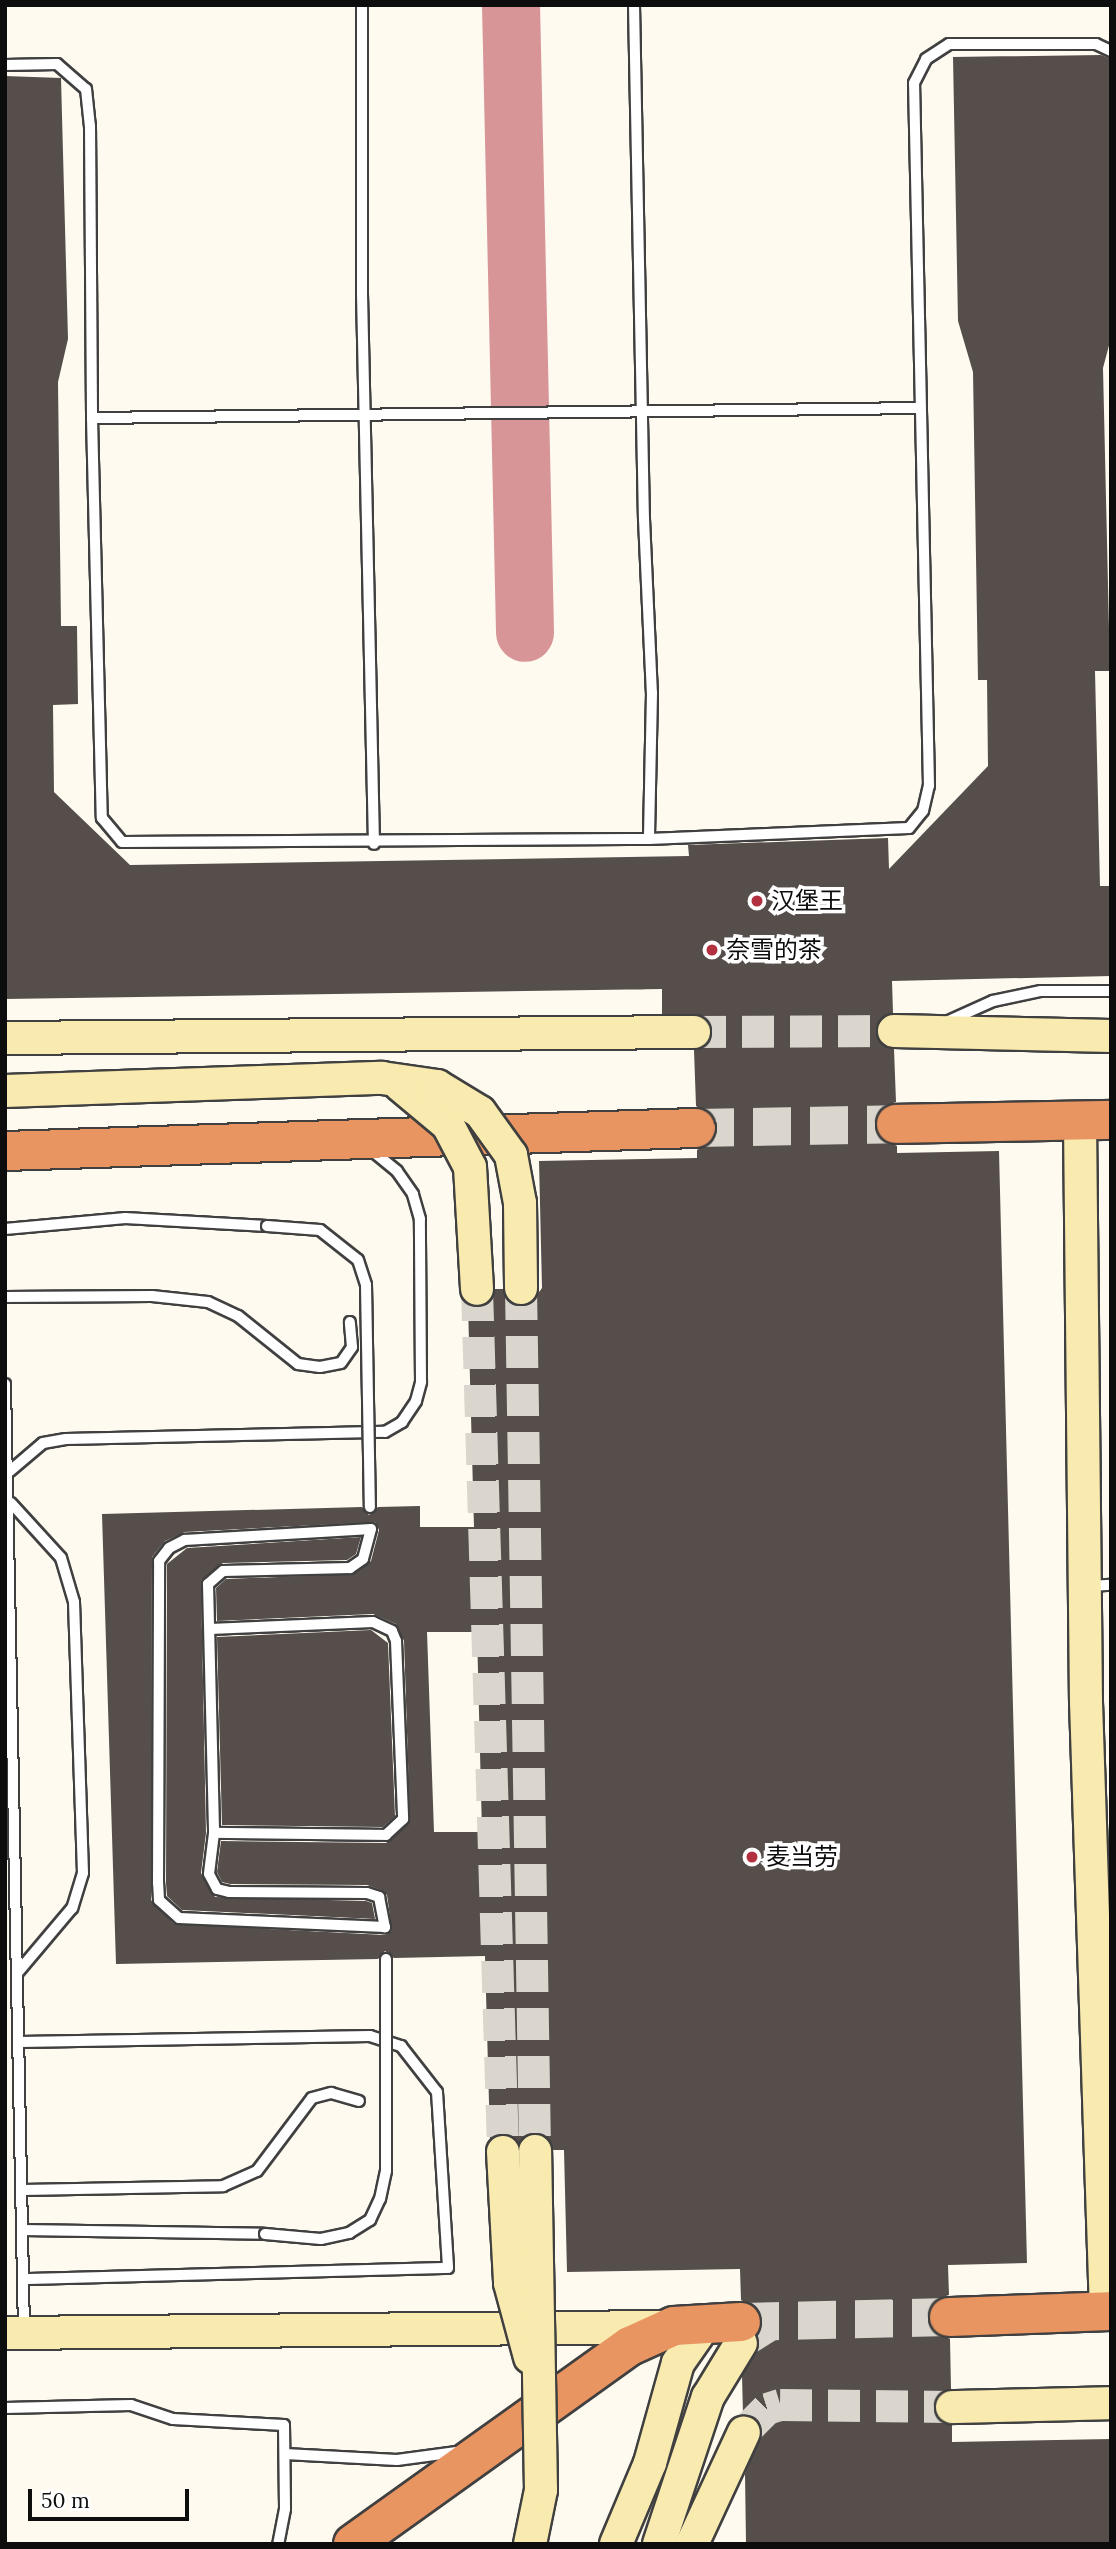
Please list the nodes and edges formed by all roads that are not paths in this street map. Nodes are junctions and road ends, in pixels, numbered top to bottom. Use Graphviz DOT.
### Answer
graph roads {
  1 [pos="362,5"];
  2 [pos="635,5"];
  3 [pos="1111,51"];
  4 [pos="5,65"];
  5 [pos="920,408"];
  6 [pos="643,413"];
  7 [pos="368,417"];
  8 [pos="92,418"];
  9 [pos="649,839"];
  10 [pos="374,844"];
  11 [pos="1111,991"];
  12 [pos="894,1031"];
  13 [pos="694,1032"];
  14 [pos="929,1032"];
  15 [pos="1111,1036"];
  16 [pos="5,1038"];
  17 [pos="382,1078"];
  18 [pos="5,1091"];
  19 [pos="1096,1121"];
  20 [pos="897,1124"];
  21 [pos="696,1128"];
  22 [pos="337,1137"];
  23 [pos="5,1152"];
  24 [pos="5,1229"];
  25 [pos="521,1288"];
  26 [pos="477,1289"];
  27 [pos="5,1297"];
  28 [pos="350,1322"];
  29 [pos="5,1384"];
  30 [pos="10,1471"];
  31 [pos="11,1503"];
  32 [pos="370,1507"];
  33 [pos="1098,1586"];
  34 [pos="210,1629"];
  35 [pos="1099,1702"];
  36 [pos="214,1833"];
  37 [pos="386,1958"];
  38 [pos="19,1970"];
  39 [pos="20,2042"];
  40 [pos="359,2101"];
  41 [pos="503,2151"];
  42 [pos="535,2151"];
  43 [pos="23,2190"];
  44 [pos="23,2230"];
  45 [pos="24,2279"];
  46 [pos="1108,2311"];
  47 [pos="949,2317"];
  48 [pos="716,2329"];
  49 [pos="15,2333"];
  50 [pos="539,2384"];
  51 [pos="1111,2403"];
  52 [pos="951,2407"];
  53 [pos="5,2408"];
  54 [pos="744,2432"];
  55 [pos="492,2442"];
  56 [pos="285,2454"];
  57 [pos="278,2544"];
  58 [pos="353,2544"];
  59 [pos="530,2544"];
  60 [pos="616,2544"];
  61 [pos="659,2544"];
  62 [pos="692,2544"];
  1 -- 7 [label="lane"];
  2 -- 6 [label="lane"];
  3 -- 5 [label="lane"];
  4 -- 8 [label="lane"];
  5 -- 6 [label="lane"];
  5 -- 9 [label="lane"];
  6 -- 7 [label="lane"];
  6 -- 9 [label="lane"];
  7 -- 8 [label="lane"];
  7 -- 10 [label="lane"];
  8 -- 10 [label="lane"];
  9 -- 10 [label="lane"];
  11 -- 14 [label="lane"];
  12 -- 14 [label="street"];
  13 -- 16 [label="street"];
  14 -- 15 [label="street"];
  17 -- 18 [label="street, bridge"];
  17 -- 25 [label="street, bridge"];
  17 -- 26 [label="street, bridge"];
  19 -- 20 [label="highway"];
  19 -- 33 [label="street"];
  21 -- 22 [label="highway"];
  22 -- 23 [label="highway"];
  22 -- 30 [label="lane"];
  24 -- 32 [label="lane, bridge"];
  27 -- 28 [label="lane"];
  29 -- 30 [label="lane"];
  30 -- 31 [label="lane"];
  31 -- 38 [label="lane"];
  31 -- 38 [label="lane"];
  33 -- 35 [label="street"];
  34 -- 36 [label="lane"];
  34 -- 36 [label="lane"];
  34 -- 36 [label="lane"];
  35 -- 46 [label="street"];
  37 -- 44 [label="lane, bridge"];
  38 -- 39 [label="lane"];
  39 -- 43 [label="lane"];
  39 -- 45 [label="lane"];
  40 -- 43 [label="lane"];
  41 -- 50 [label="street, bridge"];
  42 -- 50 [label="street, bridge"];
  43 -- 44 [label="lane"];
  44 -- 45 [label="lane"];
  45 -- 49 [label="lane"];
  46 -- 47 [label="highway"];
  48 -- 49 [label="street"];
  48 -- 55 [label="highway"];
  48 -- 60 [label="street"];
  48 -- 61 [label="street"];
  50 -- 59 [label="street, bridge"];
  51 -- 52 [label="street"];
  53 -- 56 [label="lane"];
  54 -- 62 [label="street"];
  55 -- 56 [label="lane"];
  55 -- 58 [label="highway"];
  56 -- 57 [label="lane"];
}
